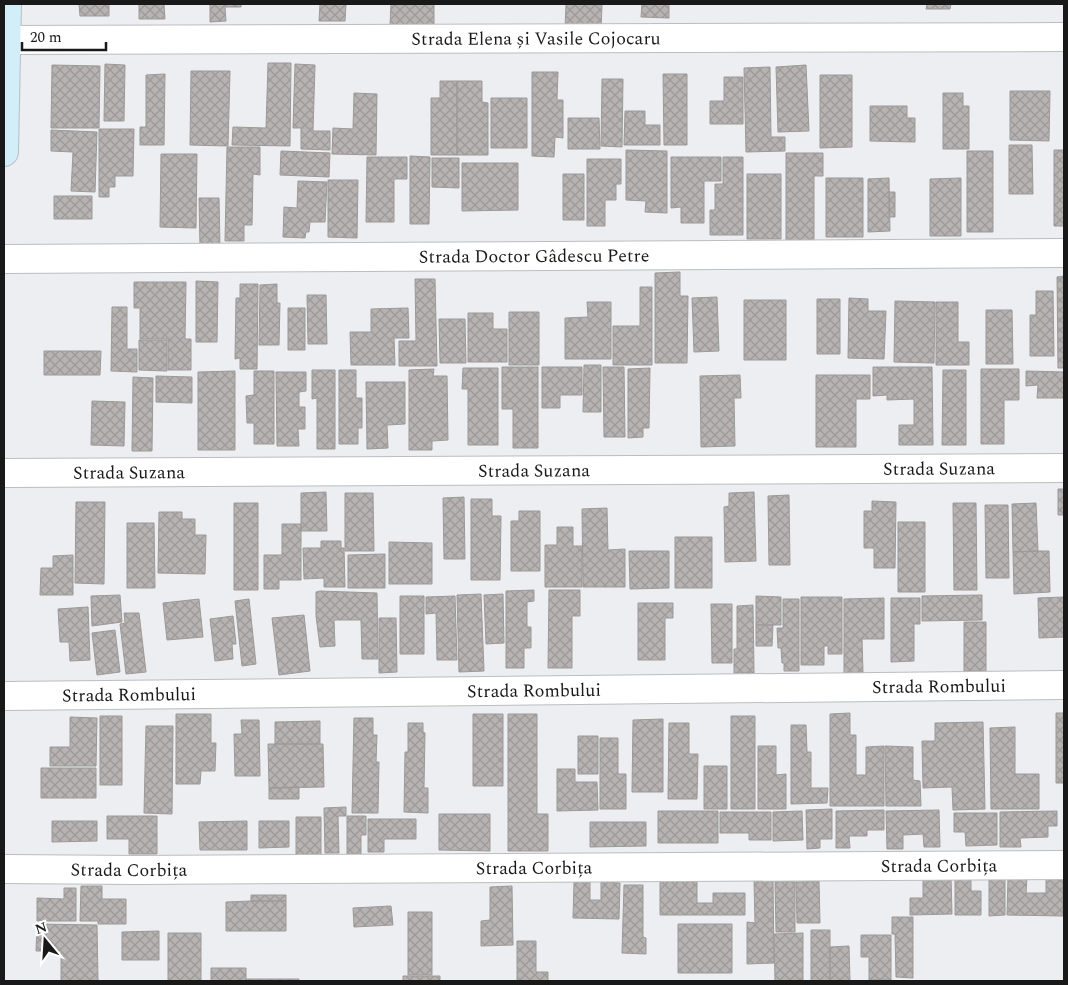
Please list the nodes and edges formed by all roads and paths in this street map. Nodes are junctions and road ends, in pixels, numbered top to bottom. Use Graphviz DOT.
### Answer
graph roads {
  1 [pos="7,4"];
  2 [pos="1064,37"];
  3 [pos="6,40"];
  4 [pos="4,152"];
  5 [pos="1064,253"];
  6 [pos="4,260"];
  7 [pos="1064,468"];
  8 [pos="4,473"];
  9 [pos="1064,685"];
  10 [pos="4,696"];
  11 [pos="1064,865"];
  12 [pos="4,869"];
  1 -- 3 [label="main road"];
  2 -- 3 [label="street, Strada Elena și Vasile Cojocaru"];
  3 -- 4 [label="main road"];
  5 -- 6 [label="street, Strada Doctor Gâdescu Petre"];
  7 -- 8 [label="street, Strada Suzana"];
  9 -- 10 [label="street, Strada Rombului"];
  11 -- 12 [label="street, Strada Corbița"];
}
